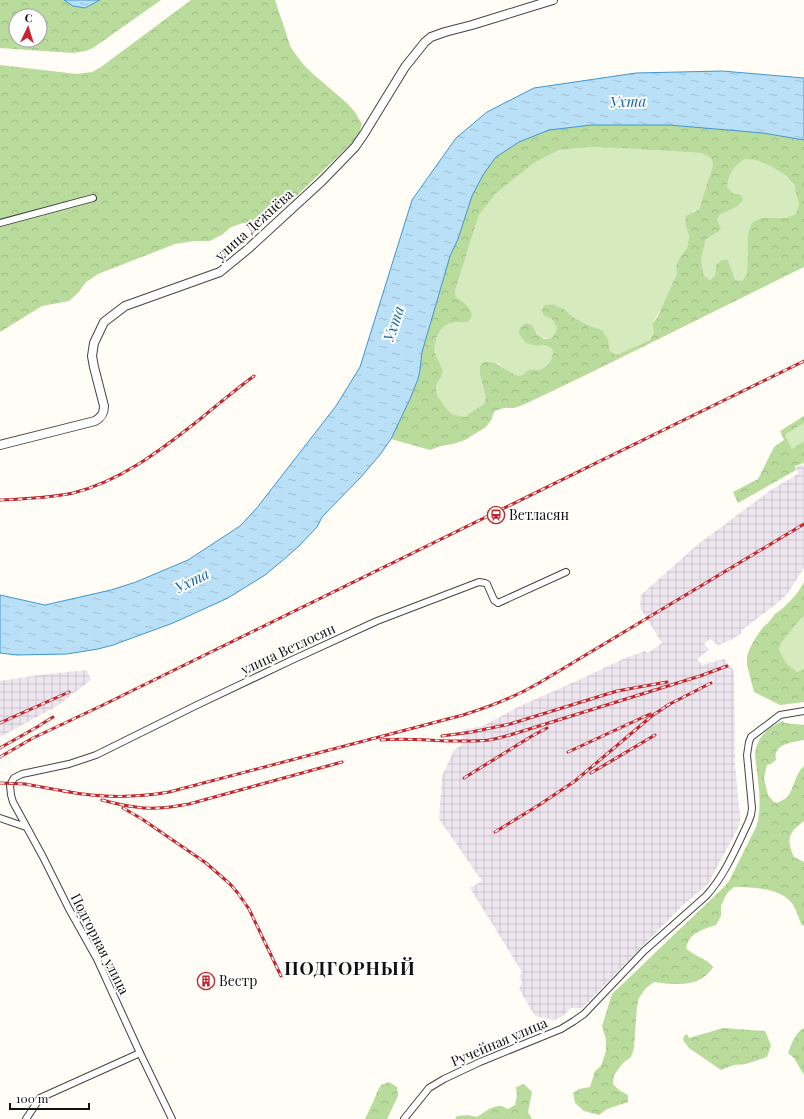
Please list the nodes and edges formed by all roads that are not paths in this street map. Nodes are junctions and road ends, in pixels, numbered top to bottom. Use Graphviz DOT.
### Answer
graph roads {
  1 [pos="553,0"];
  2 [pos="93,198"];
  3 [pos="0,223"];
  4 [pos="0,445"];
  5 [pos="566,572"];
  6 [pos="804,711"];
  7 [pos="13,780"];
  8 [pos="0,818"];
  9 [pos="26,827"];
  10 [pos="140,1053"];
  11 [pos="26,1119"];
  12 [pos="172,1119"];
  13 [pos="404,1119"];
  1 -- 4 [label="street, улица Дежнёва"];
  2 -- 3 [label="street"];
  5 -- 7 [label="street, улица Ветлосян"];
  6 -- 13 [label="street, Ручейная улица"];
  7 -- 9 [label="street, Подгорная улица"];
  8 -- 9 [label="street"];
  9 -- 10 [label="street, Подгорная улица"];
  10 -- 11 [label="street"];
  10 -- 12 [label="street, Подгорная улица"];
}
